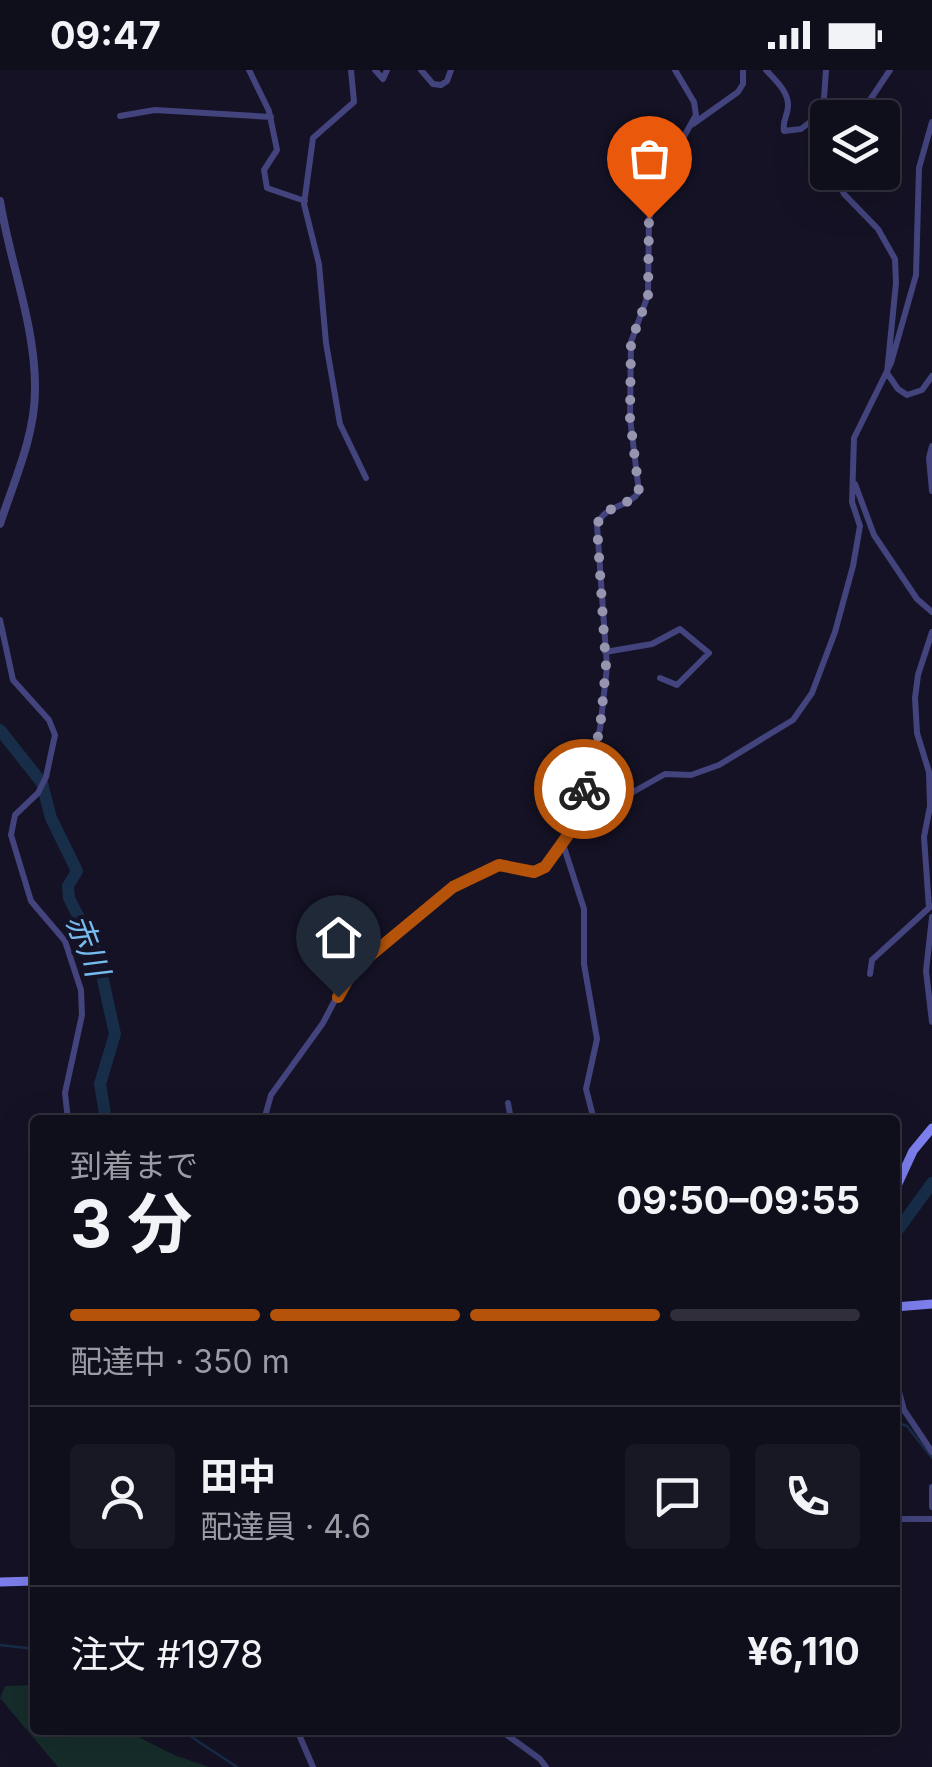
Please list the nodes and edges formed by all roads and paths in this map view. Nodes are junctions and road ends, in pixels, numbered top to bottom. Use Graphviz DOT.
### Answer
graph roads {
  1 [pos="249,70"];
  2 [pos="350,70"];
  3 [pos="375,70"];
  4 [pos="387,70"];
  5 [pos="420,70"];
  6 [pos="451,70"];
  7 [pos="674,70"];
  8 [pos="743,70"];
  9 [pos="766,70"];
  10 [pos="826,70"];
  11 [pos="890,70"];
  12 [pos="870,100"];
  13 [pos="120,116"];
  14 [pos="271,117"];
  15 [pos="932,122"];
  16 [pos="692,125"];
  17 [pos="843,190"];
  18 [pos="0,200"];
  19 [pos="305,201"];
  20 [pos="887,372"];
  21 [pos="932,376"];
  22 [pos="932,446"];
  23 [pos="366,478"];
  24 [pos="852,478"];
  25 [pos="932,491"];
  26 [pos="0,524"];
  27 [pos="932,612"];
  28 [pos="0,620"];
  29 [pos="932,632"];
  30 [pos="605,652"];
  31 [pos="660,678"];
  32 [pos="575,816"];
  33 [pos="562,844"];
  34 [pos="931,906"];
  35 [pos="932,917"];
  36 [pos="870,974"];
  37 [pos="932,1022"];
  38 [pos="508,1103"];
  39 [pos="67,1115"];
  40 [pos="266,1115"];
  41 [pos="510,1115"];
  42 [pos="593,1115"];
  43 [pos="932,1128"];
  44 [pos="900,1179"];
  45 [pos="932,1304"];
  46 [pos="900,1307"];
  47 [pos="900,1395"];
  48 [pos="932,1452"];
  49 [pos="932,1488"];
  50 [pos="932,1515"];
  51 [pos="900,1518"];
  52 [pos="30,1581"];
  53 [pos="0,1582"];
  54 [pos="299,1735"];
  55 [pos="507,1735"];
  56 [pos="313,1767"];
  57 [pos="546,1767"];
  1 -- 14 [label="street"];
  2 -- 19 [label="street"];
  3 -- 4 [label="street"];
  5 -- 6 [label="street"];
  7 -- 16 [label="street"];
  8 -- 16 [label="street"];
  9 -- 10 [label="street"];
  11 -- 12 [label="street"];
  13 -- 14 [label="street"];
  14 -- 19 [label="street"];
  15 -- 20 [label="street"];
  16 -- 30 [label="street"];
  17 -- 20 [label="street"];
  18 -- 26 [label="street"];
  19 -- 23 [label="street"];
  20 -- 21 [label="street"];
  20 -- 24 [label="street"];
  22 -- 25 [label="street"];
  24 -- 27 [label="street"];
  24 -- 32 [label="street"];
  28 -- 39 [label="street"];
  29 -- 34 [label="street"];
  30 -- 31 [label="street"];
  30 -- 32 [label="street"];
  32 -- 33 [label="street"];
  33 -- 40 [label="street"];
  33 -- 42 [label="street"];
  34 -- 36 [label="street"];
  35 -- 37 [label="street"];
  38 -- 41 [label="street"];
  43 -- 44 [label="main road"];
  45 -- 46 [label="main road"];
  47 -- 48 [label="street"];
  49 -- 50 [label="street"];
  50 -- 51 [label="street"];
  52 -- 53 [label="main road"];
  54 -- 56 [label="street"];
  55 -- 57 [label="street"];
}
